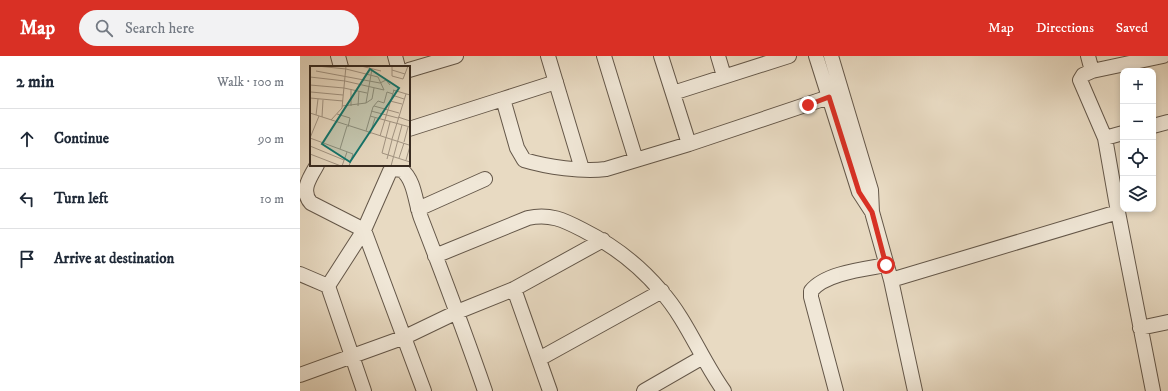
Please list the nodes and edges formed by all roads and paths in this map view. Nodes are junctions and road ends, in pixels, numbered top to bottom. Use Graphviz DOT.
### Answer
graph roads {
  1 [pos="338,56"];
  2 [pos="395,56"];
  3 [pos="454,56"];
  4 [pos="548,56"];
  5 [pos="604,56"];
  6 [pos="661,56"];
  7 [pos="718,56"];
  8 [pos="816,56"];
  9 [pos="831,56"];
  10 [pos="1088,56"];
  11 [pos="1163,56"];
  12 [pos="780,57"];
  13 [pos="1138,59"];
  14 [pos="341,66"];
  15 [pos="398,66"];
  16 [pos="410,70"];
  17 [pos="1092,72"];
  18 [pos="724,76"];
  19 [pos="556,82"];
  20 [pos="673,93"];
  21 [pos="829,97"];
  22 [pos="503,99"];
  23 [pos="1168,122"];
  24 [pos="1156,125"];
  25 [pos="410,129"];
  26 [pos="1120,134"];
  27 [pos="1105,138"];
  28 [pos="689,144"];
  29 [pos="636,160"];
  30 [pos="316,166"];
  31 [pos="582,169"];
  32 [pos="485,179"];
  33 [pos="418,209"];
  34 [pos="872,212"];
  35 [pos="1118,212"];
  36 [pos="364,230"];
  37 [pos="603,240"];
  38 [pos="435,256"];
  39 [pos="886,265"];
  40 [pos="300,274"];
  41 [pos="891,280"];
  42 [pos="328,286"];
  43 [pos="514,289"];
  44 [pos="662,291"];
  45 [pos="457,312"];
  46 [pos="1168,322"];
  47 [pos="1140,328"];
  48 [pos="405,337"];
  49 [pos="703,356"];
  50 [pos="352,357"];
  51 [pos="539,359"];
  52 [pos="300,375"];
  53 [pos="364,391"];
  54 [pos="424,391"];
  55 [pos="485,391"];
  56 [pos="550,391"];
  57 [pos="644,391"];
  58 [pos="724,391"];
  59 [pos="836,391"];
  60 [pos="915,391"];
  61 [pos="1153,391"];
  1 -- 14 [label="street"];
  2 -- 15 [label="street"];
  3 -- 16 [label="street"];
  4 -- 19 [label="street"];
  5 -- 29 [label="street"];
  6 -- 20 [label="street"];
  7 -- 18 [label="street"];
  8 -- 21 [label="street"];
  9 -- 34 [label="street"];
  10 -- 17 [label="street"];
  11 -- 13 [label="street"];
  12 -- 18 [label="street"];
  13 -- 17 [label="street"];
  17 -- 27 [label="street"];
  18 -- 20 [label="street"];
  19 -- 22 [label="street"];
  19 -- 31 [label="street"];
  20 -- 28 [label="street"];
  21 -- 28 [label="street"];
  21 -- 34 [label="street"];
  22 -- 25 [label="street"];
  22 -- 31 [label="street"];
  23 -- 24 [label="street"];
  26 -- 27 [label="street"];
  27 -- 35 [label="street"];
  28 -- 29 [label="street"];
  29 -- 31 [label="street"];
  30 -- 36 [label="street"];
  32 -- 33 [label="street"];
  33 -- 36 [label="street"];
  33 -- 38 [label="street"];
  34 -- 39 [label="street"];
  35 -- 41 [label="street"];
  35 -- 47 [label="street"];
  36 -- 42 [label="street"];
  36 -- 48 [label="street"];
  37 -- 38 [label="street"];
  37 -- 43 [label="street"];
  37 -- 44 [label="street"];
  38 -- 45 [label="street"];
  39 -- 41 [label="street"];
  39 -- 59 [label="street"];
  40 -- 42 [label="street"];
  41 -- 60 [label="street"];
  42 -- 50 [label="street"];
  43 -- 45 [label="street"];
  43 -- 51 [label="street"];
  44 -- 49 [label="street"];
  44 -- 51 [label="street"];
  45 -- 48 [label="street"];
  45 -- 55 [label="street"];
  46 -- 47 [label="street"];
  47 -- 61 [label="street"];
  48 -- 50 [label="street"];
  48 -- 54 [label="street"];
  49 -- 57 [label="street"];
  49 -- 58 [label="street"];
  50 -- 52 [label="street"];
  50 -- 53 [label="street"];
  51 -- 56 [label="street"];
}
